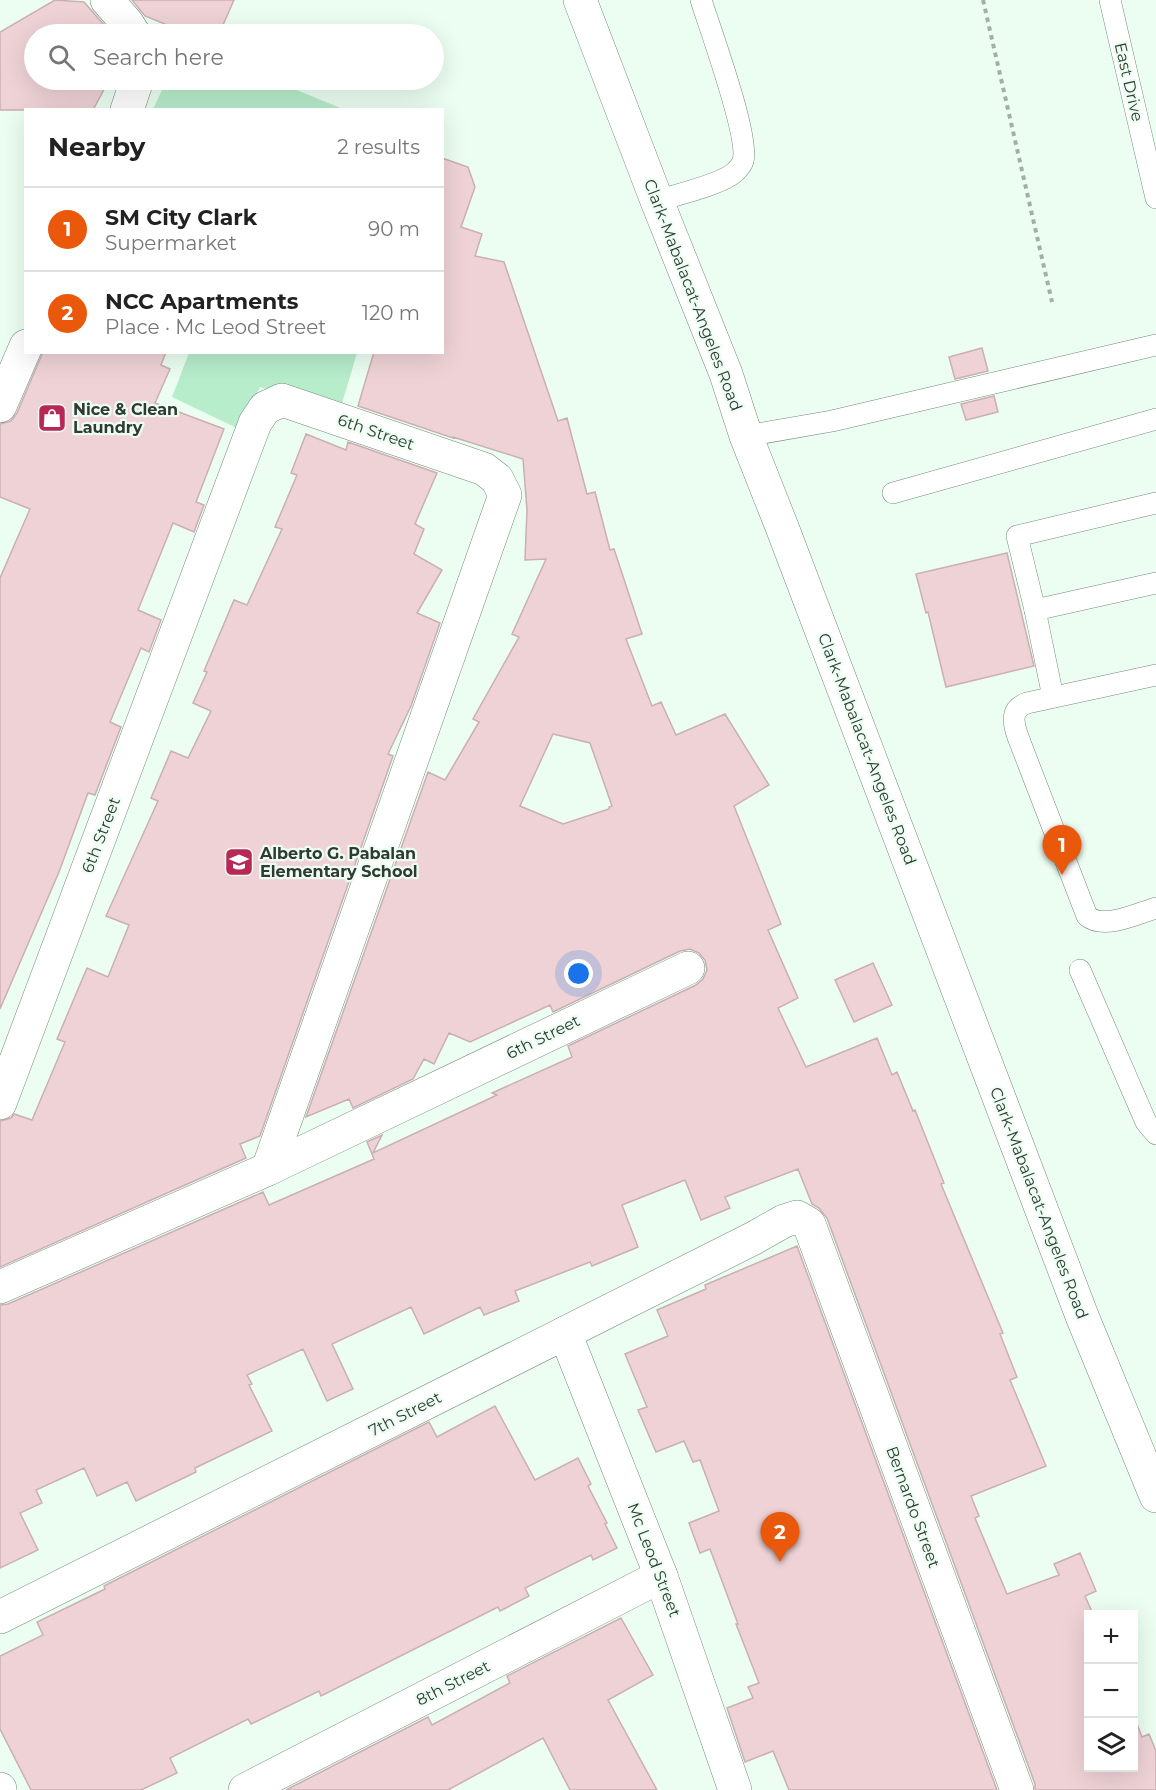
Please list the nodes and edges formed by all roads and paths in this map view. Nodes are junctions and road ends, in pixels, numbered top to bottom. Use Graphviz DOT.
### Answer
graph roads {
  1 [pos="107,0"];
  2 [pos="580,0"];
  3 [pos="701,0"];
  4 [pos="983,0"];
  5 [pos="1110,0"];
  6 [pos="128,24"];
  7 [pos="134,90"];
  8 [pos="128,108"];
  9 [pos="1156,198"];
  10 [pos="657,201"];
  11 [pos="1052,302"];
  12 [pos="1156,345"];
  13 [pos="24,351"];
  14 [pos="0,406"];
  15 [pos="1156,419"];
  16 [pos="746,436"];
  17 [pos="893,493"];
  18 [pos="1156,503"];
  19 [pos="1156,583"];
  20 [pos="1035,610"];
  21 [pos="1156,675"];
  22 [pos="1053,697"];
  23 [pos="1156,908"];
  24 [pos="688,968"];
  25 [pos="1080,970"];
  26 [pos="0,1103"];
  27 [pos="1156,1134"];
  28 [pos="268,1169"];
  29 [pos="809,1224"];
  30 [pos="0,1287"];
  31 [pos="565,1333"];
  32 [pos="1156,1496"];
  33 [pos="661,1576"];
  34 [pos="0,1617"];
  35 [pos="245,1790"];
  36 [pos="735,1790"];
  37 [pos="1017,1790"];
  1 -- 6 [label="street"];
  2 -- 10 [label="street, Clark-Mabalacat-Angeles Road"];
  3 -- 10 [label="lane"];
  4 -- 11 [label="path"];
  5 -- 9 [label="lane, East Drive"];
  7 -- 8 [label="street"];
  10 -- 16 [label="street, Clark-Mabalacat-Angeles Road"];
  12 -- 16 [label="lane"];
  13 -- 14 [label="street"];
  15 -- 17 [label="lane"];
  16 -- 32 [label="street, Clark-Mabalacat-Angeles Road"];
  18 -- 20 [label="lane"];
  19 -- 20 [label="lane"];
  20 -- 22 [label="lane"];
  21 -- 22 [label="lane"];
  22 -- 23 [label="lane"];
  24 -- 28 [label="street, 6th Street"];
  25 -- 27 [label="lane"];
  26 -- 28 [label="street, 6th Street"];
  28 -- 30 [label="street, 6th Street"];
  29 -- 31 [label="street, 7th Street"];
  29 -- 37 [label="street, Bernardo Street"];
  31 -- 33 [label="street, Mc Leod Street"];
  31 -- 34 [label="street, 7th Street"];
  33 -- 35 [label="street, 8th Street"];
  33 -- 36 [label="street, Mc Leod Street"];
}
